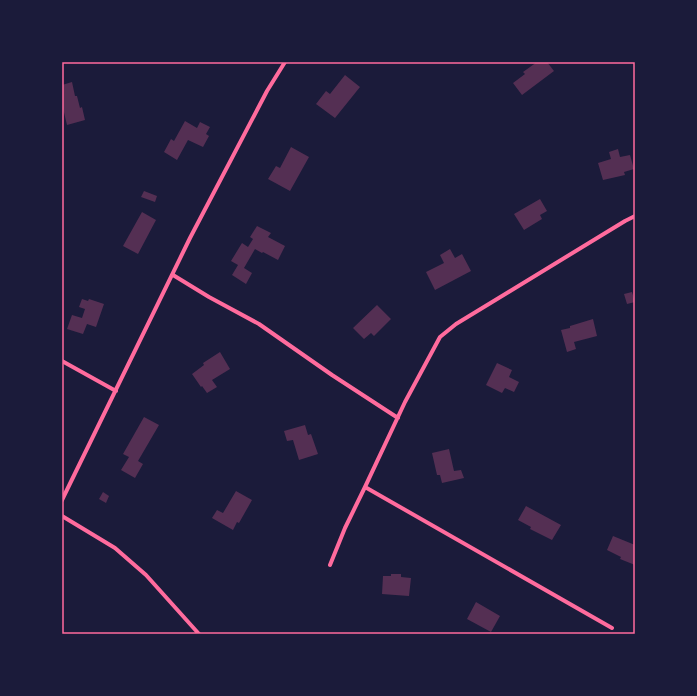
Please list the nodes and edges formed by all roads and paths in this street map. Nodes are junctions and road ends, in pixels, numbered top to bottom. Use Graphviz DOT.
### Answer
graph roads {
  1 [pos="285,62"];
  2 [pos="635,216"];
  3 [pos="173,275"];
  4 [pos="62,362"];
  5 [pos="116,391"];
  6 [pos="398,418"];
  7 [pos="365,487"];
  8 [pos="62,500"];
  9 [pos="62,516"];
  10 [pos="330,565"];
  11 [pos="612,628"];
  12 [pos="199,634"];
  1 -- 3 [label="street"];
  2 -- 6 [label="street"];
  3 -- 5 [label="street"];
  3 -- 6 [label="street"];
  4 -- 5 [label="street"];
  5 -- 8 [label="street"];
  6 -- 7 [label="street"];
  7 -- 10 [label="street"];
  7 -- 11 [label="street"];
  9 -- 12 [label="street"];
}
